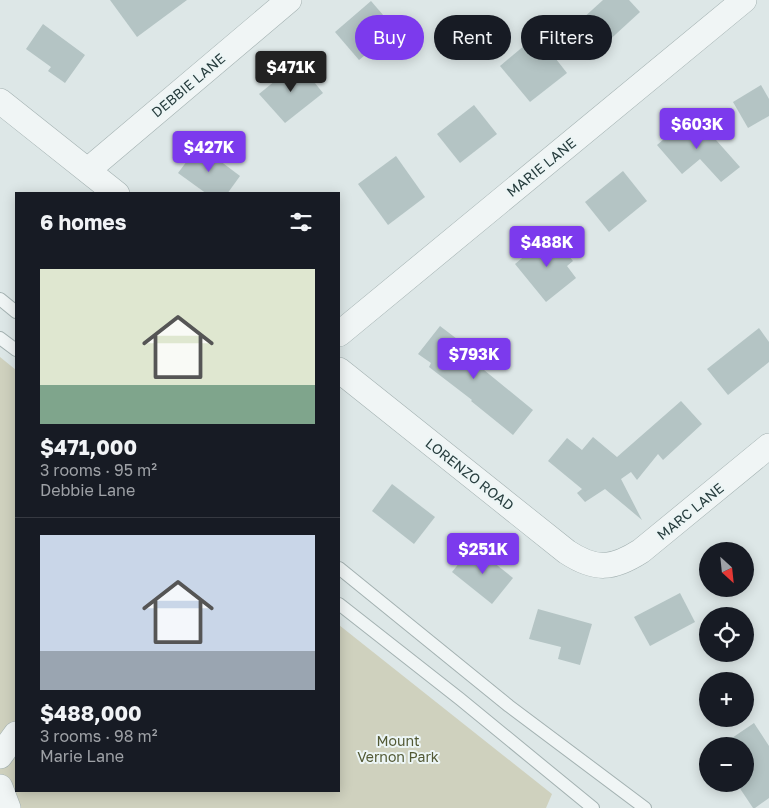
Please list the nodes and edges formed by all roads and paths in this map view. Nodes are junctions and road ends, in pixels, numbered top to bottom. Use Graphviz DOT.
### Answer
graph roads {
  1 [pos="289,0"];
  2 [pos="744,0"];
  3 [pos="0,101"];
  4 [pos="88,170"];
  5 [pos="115,192"];
  6 [pos="0,299"];
  7 [pos="15,311"];
  8 [pos="340,333"];
  9 [pos="0,338"];
  10 [pos="15,349"];
  11 [pos="340,371"];
  12 [pos="769,446"];
  13 [pos="606,566"];
  14 [pos="340,569"];
  15 [pos="340,605"];
  16 [pos="15,735"];
  17 [pos="0,756"];
  18 [pos="0,787"];
  19 [pos="8,808"];
  20 [pos="593,808"];
  21 [pos="646,808"];
  1 -- 4 [label="street, DEBBIE LANE"];
  2 -- 8 [label="street, MARIE LANE"];
  3 -- 4 [label="street"];
  4 -- 5 [label="street"];
  6 -- 7 [label="lane"];
  9 -- 10 [label="lane"];
  11 -- 13 [label="street, LORENZO ROAD"];
  12 -- 13 [label="street, MARC LANE"];
  14 -- 21 [label="lane"];
  15 -- 20 [label="lane"];
  16 -- 17 [label="street"];
  18 -- 19 [label="street"];
}
